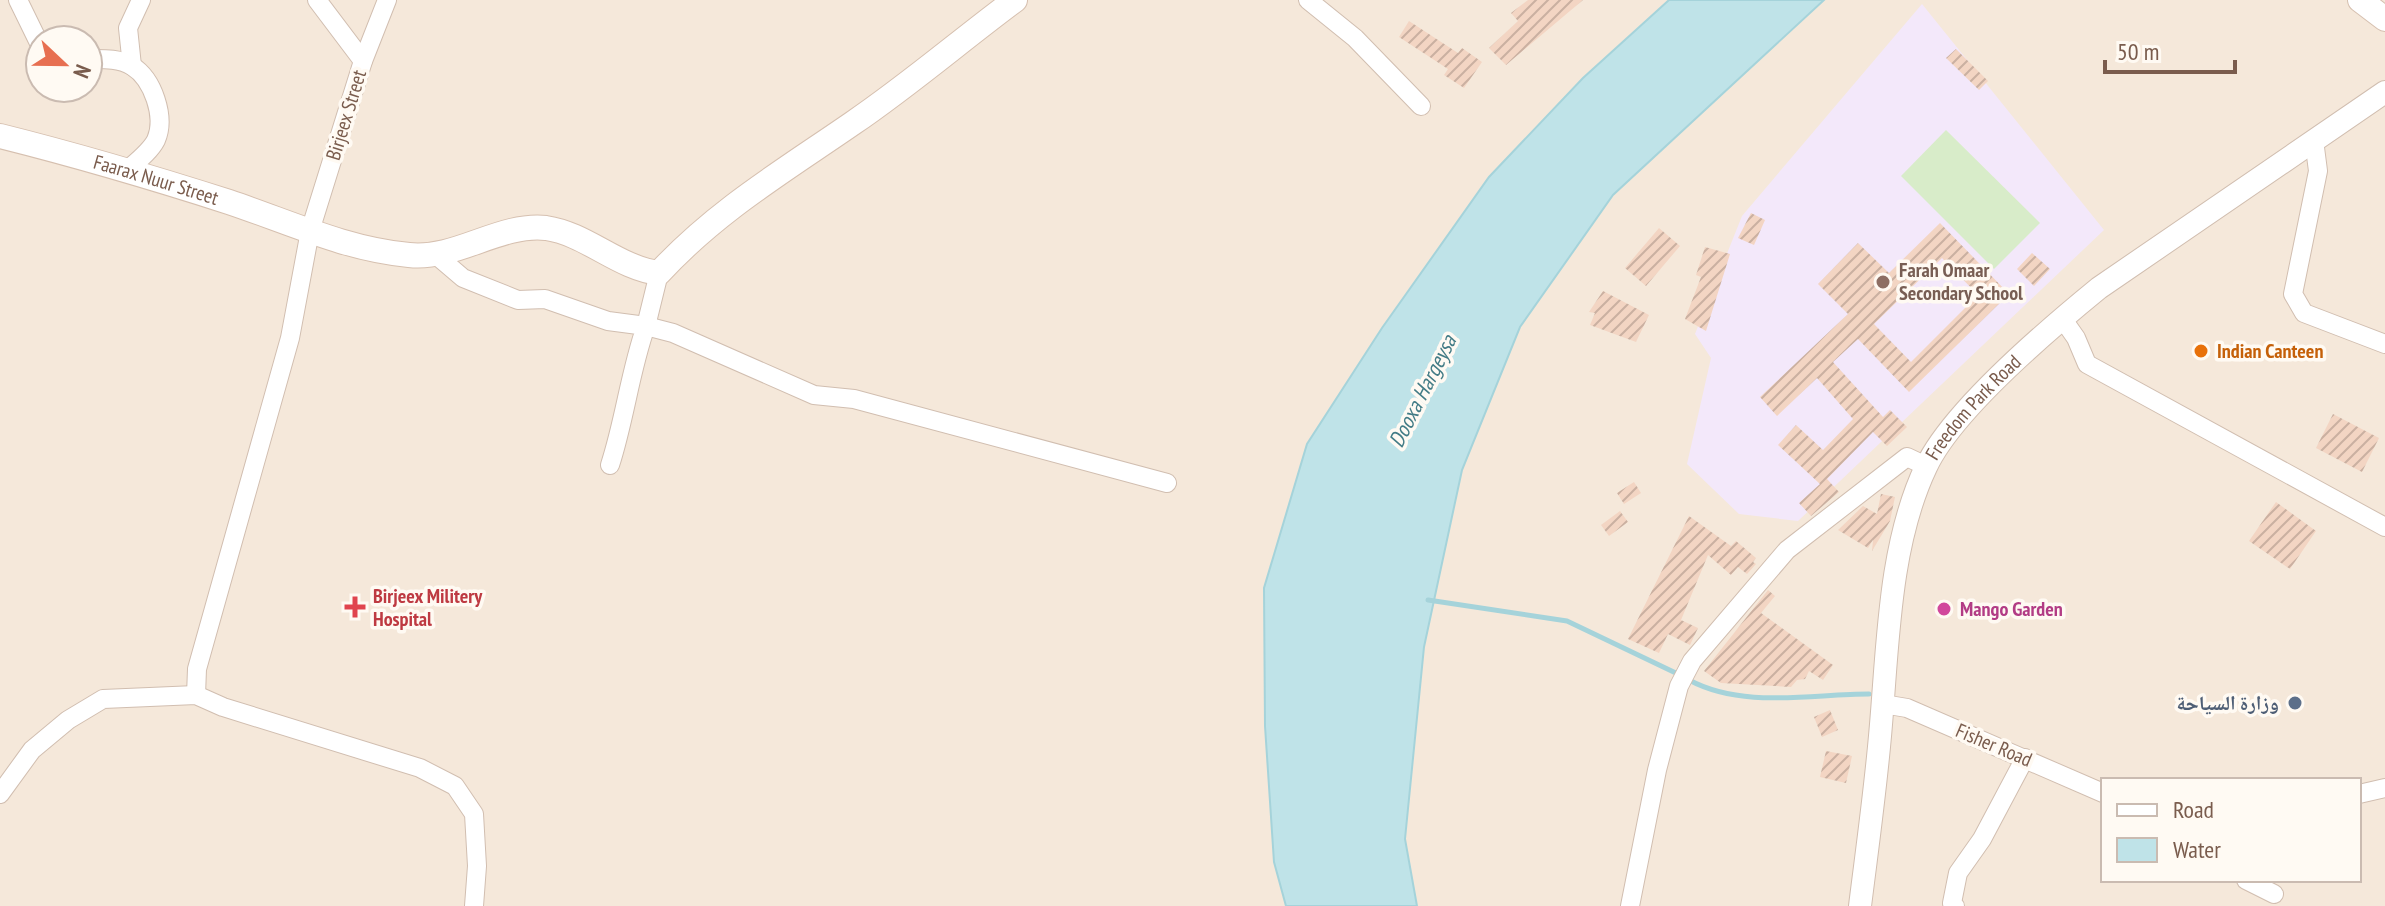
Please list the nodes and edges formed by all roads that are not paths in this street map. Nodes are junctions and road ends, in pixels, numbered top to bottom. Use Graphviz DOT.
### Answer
graph roads {
  1 [pos="18,0"];
  2 [pos="141,0"];
  3 [pos="317,0"];
  4 [pos="387,0"];
  5 [pos="1015,0"];
  6 [pos="1308,0"];
  7 [pos="2360,0"];
  8 [pos="2385,19"];
  9 [pos="30,24"];
  10 [pos="104,60"];
  11 [pos="363,61"];
  12 [pos="132,66"];
  13 [pos="2385,92"];
  14 [pos="1421,106"];
  15 [pos="0,136"];
  16 [pos="2314,140"];
  17 [pos="125,172"];
  18 [pos="310,231"];
  19 [pos="436,255"];
  20 [pos="659,273"];
  21 [pos="2062,318"];
  22 [pos="646,326"];
  23 [pos="2385,344"];
  24 [pos="610,465"];
  25 [pos="1926,466"];
  26 [pos="1167,483"];
  27 [pos="2385,527"];
  28 [pos="196,695"];
  29 [pos="1883,704"];
  30 [pos="2025,758"];
  31 [pos="2385,788"];
  32 [pos="2101,792"];
  33 [pos="0,794"];
  34 [pos="2361,794"];
  35 [pos="2251,882"];
  36 [pos="2277,893"];
  37 [pos="474,906"];
  38 [pos="1630,906"];
  39 [pos="1860,906"];
  40 [pos="1955,906"];
  1 -- 9 [label="street"];
  2 -- 12 [label="street"];
  3 -- 11 [label="street"];
  4 -- 11 [label="street, Birjeex Street"];
  5 -- 20 [label="main road"];
  6 -- 14 [label="street"];
  7 -- 8 [label="main road"];
  10 -- 12 [label="street"];
  11 -- 18 [label="street, Birjeex Street"];
  12 -- 17 [label="street"];
  13 -- 16 [label="street, Freedom Park Road"];
  15 -- 17 [label="main road, Faarax Nuur Street"];
  16 -- 21 [label="street, Freedom Park Road"];
  16 -- 23 [label="street"];
  17 -- 18 [label="main road, Faarax Nuur Street"];
  18 -- 19 [label="main road, Faarax Nuur Street"];
  18 -- 28 [label="street, Birjeex Street"];
  19 -- 20 [label="main road"];
  19 -- 22 [label="street"];
  20 -- 22 [label="street"];
  21 -- 25 [label="street, Freedom Park Road"];
  21 -- 27 [label="street"];
  22 -- 24 [label="street"];
  22 -- 26 [label="street"];
  25 -- 29 [label="street, Freedom Park Road"];
  25 -- 38 [label="street"];
  28 -- 33 [label="street"];
  28 -- 37 [label="street"];
  29 -- 30 [label="street, Fisher Road"];
  29 -- 39 [label="street, Freedom Park Road"];
  30 -- 32 [label="street, Fisher Road"];
  30 -- 40 [label="street"];
  31 -- 34 [label="street"];
  35 -- 36 [label="street"];
}
